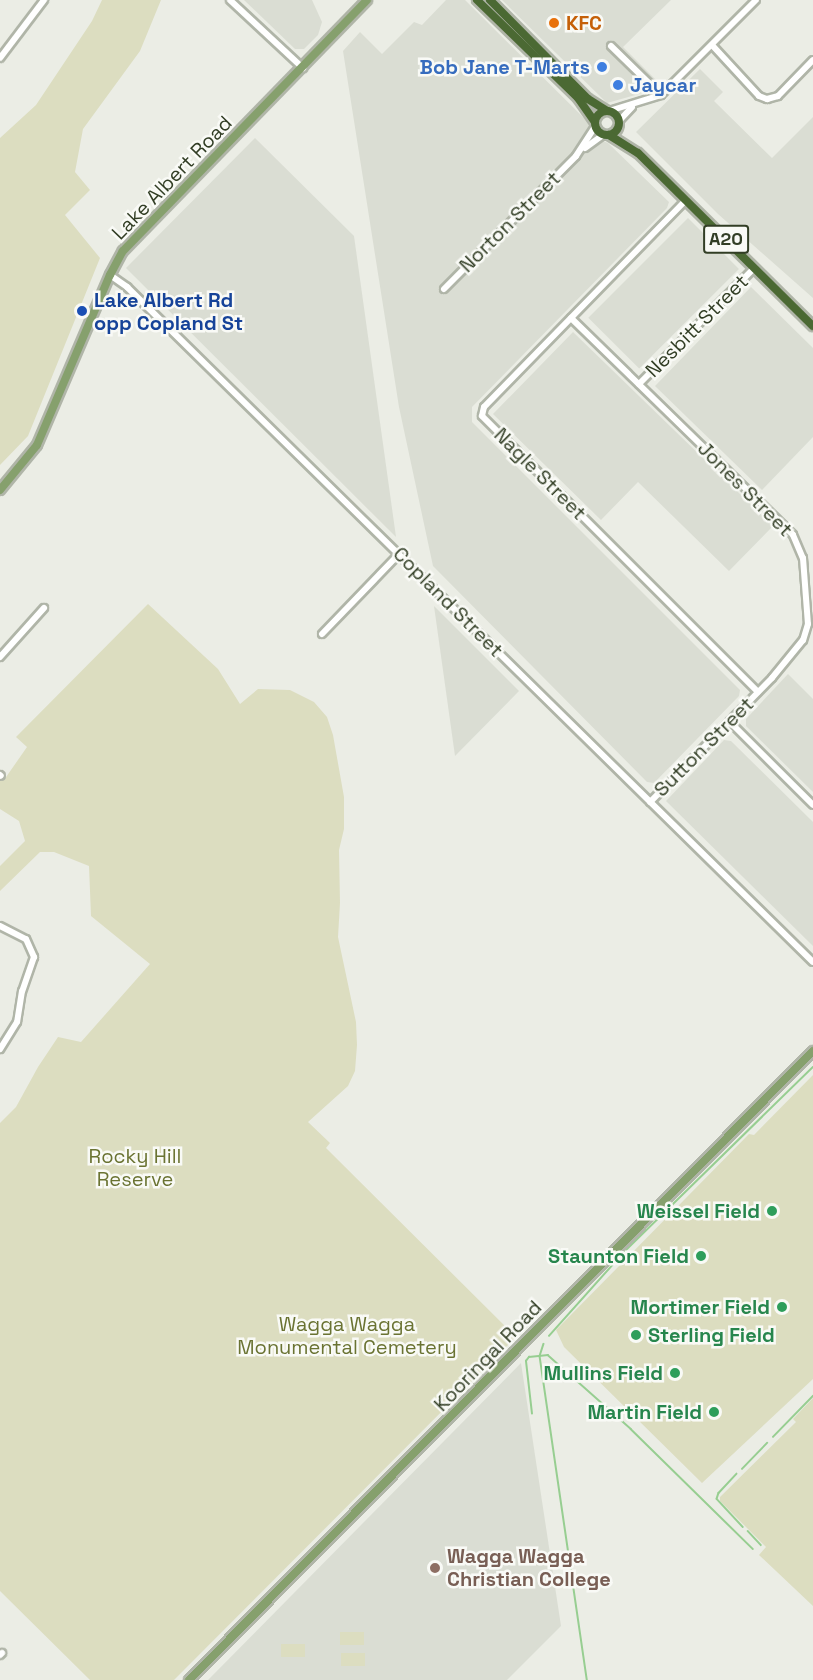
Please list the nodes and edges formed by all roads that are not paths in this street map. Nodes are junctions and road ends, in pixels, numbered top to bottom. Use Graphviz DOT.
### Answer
graph roads {
  1 [pos="44,0"];
  2 [pos="230,0"];
  3 [pos="367,0"];
  4 [pos="374,0"];
  5 [pos="477,0"];
  6 [pos="490,0"];
  7 [pos="756,0"];
  8 [pos="358,12"];
  9 [pos="712,45"];
  10 [pos="611,46"];
  11 [pos="0,58"];
  12 [pos="813,60"];
  13 [pos="303,68"];
  14 [pos="661,95"];
  15 [pos="635,105"];
  16 [pos="608,111"];
  17 [pos="619,123"];
  18 [pos="595,124"];
  19 [pos="606,135"];
  20 [pos="638,153"];
  21 [pos="576,156"];
  22 [pos="686,200"];
  23 [pos="754,268"];
  24 [pos="110,275"];
  25 [pos="444,289"];
  26 [pos="571,318"];
  27 [pos="813,326"];
  28 [pos="639,384"];
  29 [pos="0,490"];
  30 [pos="399,554"];
  31 [pos="44,608"];
  32 [pos="322,634"];
  33 [pos="0,657"];
  34 [pos="758,692"];
  35 [pos="730,722"];
  36 [pos="650,802"];
  37 [pos="813,805"];
  38 [pos="0,926"];
  39 [pos="813,964"];
  40 [pos="0,1049"];
  41 [pos="812,1053"];
  42 [pos="189,1680"];
  1 -- 11 [label="street"];
  2 -- 13 [label="street"];
  3 -- 8 [label="main road, Lake Albert Road"];
  4 -- 8 [label="main road, Lake Albert Road"];
  5 -- 18 [label="highway, A20"];
  6 -- 16 [label="highway, A20"];
  7 -- 9 [label="street"];
  8 -- 13 [label="main road, Lake Albert Road"];
  9 -- 12 [label="street"];
  9 -- 14 [label="street"];
  10 -- 14 [label="street"];
  13 -- 24 [label="main road, Lake Albert Road"];
  14 -- 15 [label="street"];
  15 -- 16 [label="street"];
  15 -- 17 [label="street"];
  16 -- 17 [label="highway, A20"];
  16 -- 18 [label="highway"];
  17 -- 19 [label="highway"];
  17 -- 20 [label="highway, A20"];
  18 -- 19 [label="highway, A20"];
  18 -- 21 [label="street, Norton Street"];
  19 -- 20 [label="highway, A20"];
  19 -- 21 [label="street, Norton Street"];
  20 -- 22 [label="highway, A20"];
  21 -- 25 [label="street, Norton Street"];
  22 -- 23 [label="highway, A20"];
  22 -- 26 [label="street, Nagle Street"];
  23 -- 27 [label="highway, A20"];
  23 -- 28 [label="street, Nesbitt Street"];
  24 -- 29 [label="main road, Lake Albert Road"];
  24 -- 30 [label="street, Copland Street"];
  26 -- 28 [label="street, Jones Street"];
  26 -- 34 [label="street, Nagle Street"];
  28 -- 34 [label="street, Jones Street"];
  30 -- 32 [label="street"];
  30 -- 36 [label="street, Copland Street"];
  31 -- 33 [label="street"];
  34 -- 35 [label="street, Sutton Street"];
  35 -- 36 [label="street, Sutton Street"];
  35 -- 37 [label="street"];
  36 -- 39 [label="street, Copland Street"];
  38 -- 40 [label="street"];
  41 -- 42 [label="main road, Kooringal Road"];
}
